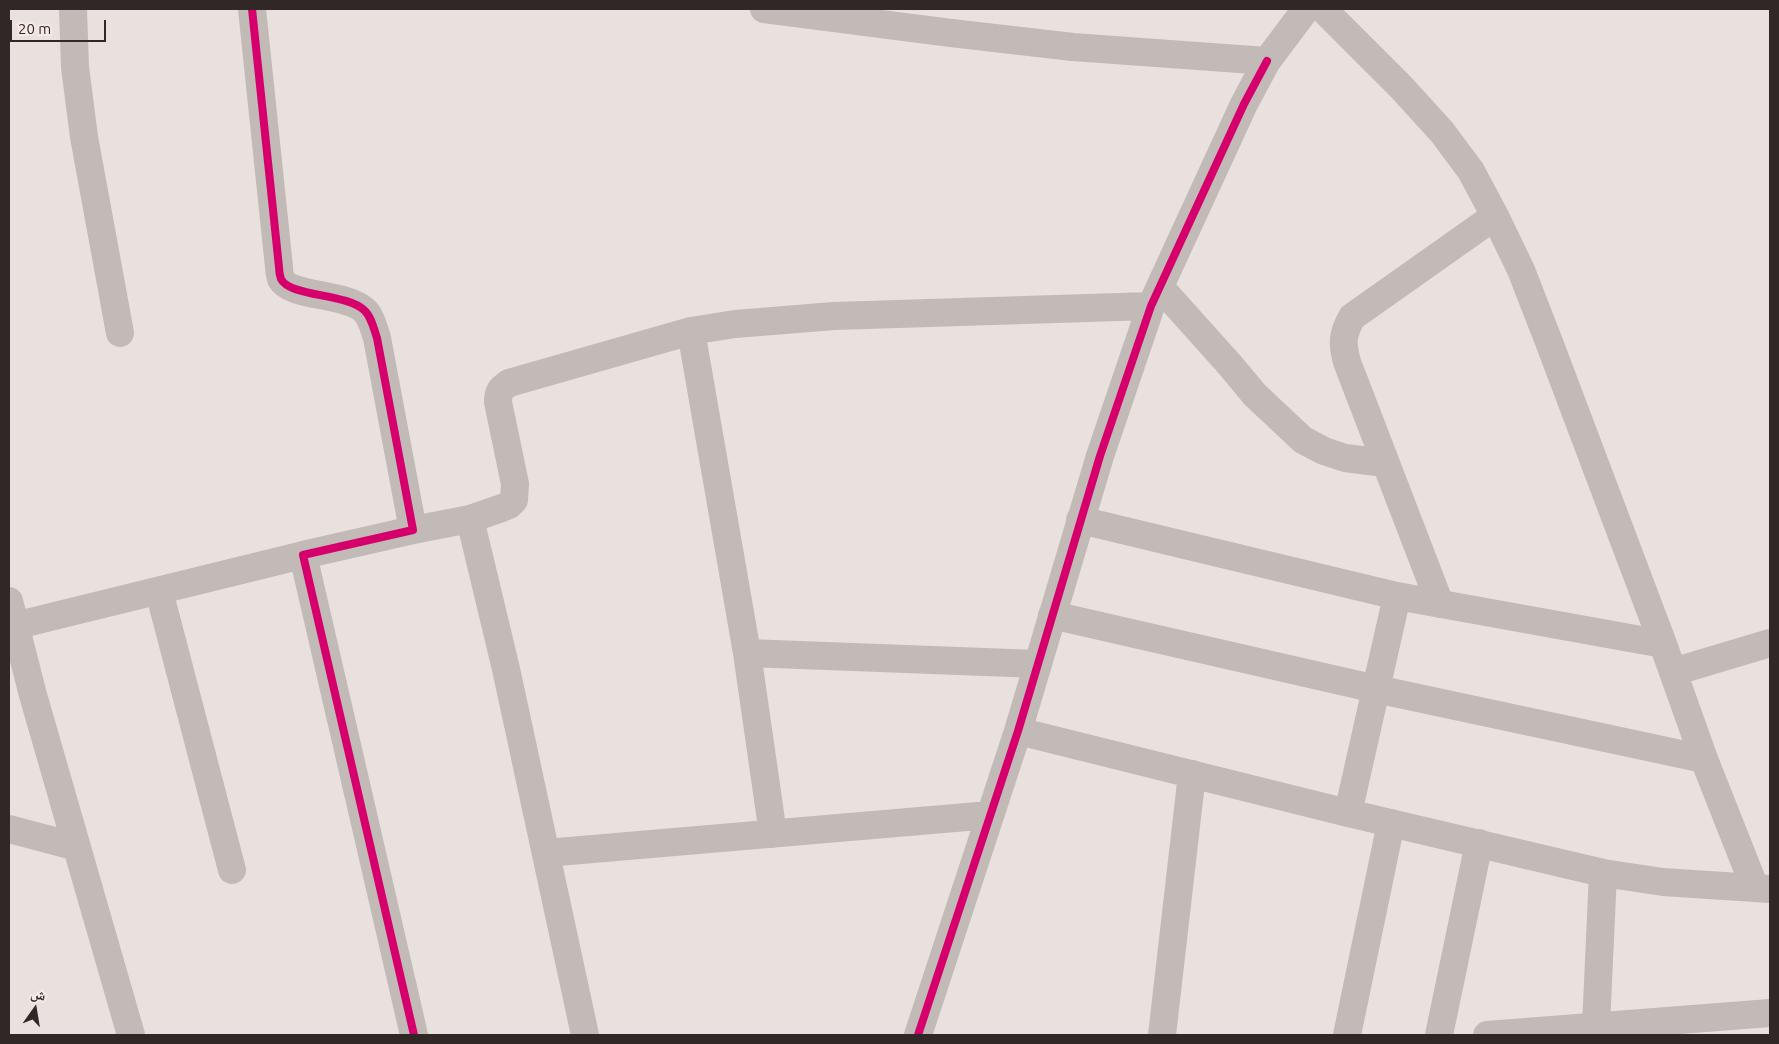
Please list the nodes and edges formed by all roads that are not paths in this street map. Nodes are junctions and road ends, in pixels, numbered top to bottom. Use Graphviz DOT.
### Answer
graph roads {
  1 [pos="73,9"];
  2 [pos="252,9"];
  3 [pos="764,9"];
  4 [pos="1306,9"];
  5 [pos="1324,9"];
  6 [pos="1267,61"];
  7 [pos="1495,216"];
  8 [pos="1155,296"];
  9 [pos="690,331"];
  10 [pos="120,333"];
  11 [pos="1385,462"];
  12 [pos="470,519"];
  13 [pos="1080,520"];
  14 [pos="413,530"];
  15 [pos="303,555"];
  16 [pos="159,591"];
  17 [pos="1397,596"];
  18 [pos="1440,604"];
  19 [pos="12,614"];
  20 [pos="1052,614"];
  21 [pos="1770,643"];
  22 [pos="1663,644"];
  23 [pos="747,653"];
  24 [pos="1038,664"];
  25 [pos="1673,672"];
  26 [pos="1376,689"];
  27 [pos="1018,731"];
  28 [pos="1704,759"];
  29 [pos="1192,774"];
  30 [pos="1348,813"];
  31 [pos="990,815"];
  32 [pos="1391,823"];
  33 [pos="9,829"];
  34 [pos="773,834"];
  35 [pos="1479,843"];
  36 [pos="76,847"];
  37 [pos="546,853"];
  38 [pos="232,870"];
  39 [pos="1604,873"];
  40 [pos="1763,888"];
  41 [pos="1770,1013"];
  42 [pos="1596,1026"];
  43 [pos="131,1035"];
  44 [pos="414,1035"];
  45 [pos="585,1035"];
  46 [pos="918,1035"];
  47 [pos="1162,1035"];
  48 [pos="1347,1035"];
  49 [pos="1439,1035"];
  50 [pos="1487,1035"];
  1 -- 10 [label="street"];
  2 -- 14 [label="street"];
  3 -- 6 [label="street"];
  4 -- 6 [label="street"];
  5 -- 7 [label="street"];
  6 -- 8 [label="street"];
  7 -- 11 [label="street"];
  7 -- 22 [label="street"];
  8 -- 9 [label="street"];
  8 -- 11 [label="street"];
  8 -- 13 [label="street"];
  9 -- 12 [label="street"];
  9 -- 23 [label="street"];
  11 -- 18 [label="street"];
  12 -- 14 [label="street"];
  12 -- 37 [label="street"];
  13 -- 17 [label="street"];
  13 -- 20 [label="street"];
  14 -- 15 [label="street"];
  15 -- 16 [label="street"];
  15 -- 44 [label="street"];
  16 -- 19 [label="street"];
  16 -- 38 [label="street"];
  17 -- 18 [label="street"];
  17 -- 26 [label="street"];
  18 -- 22 [label="street"];
  19 -- 36 [label="street"];
  20 -- 24 [label="street"];
  20 -- 26 [label="street"];
  21 -- 25 [label="street"];
  22 -- 25 [label="street"];
  23 -- 24 [label="street"];
  23 -- 34 [label="street"];
  24 -- 27 [label="street"];
  25 -- 28 [label="street"];
  26 -- 28 [label="street"];
  26 -- 30 [label="street"];
  27 -- 29 [label="street"];
  27 -- 31 [label="street"];
  28 -- 40 [label="street"];
  29 -- 30 [label="street"];
  29 -- 47 [label="street"];
  30 -- 32 [label="street"];
  31 -- 34 [label="street"];
  31 -- 46 [label="street"];
  32 -- 35 [label="street"];
  32 -- 48 [label="street"];
  33 -- 36 [label="street"];
  34 -- 37 [label="street"];
  35 -- 39 [label="street"];
  35 -- 49 [label="street"];
  36 -- 43 [label="street"];
  37 -- 45 [label="street"];
  39 -- 40 [label="street"];
  39 -- 42 [label="street"];
  41 -- 42 [label="street"];
  42 -- 50 [label="street"];
}
